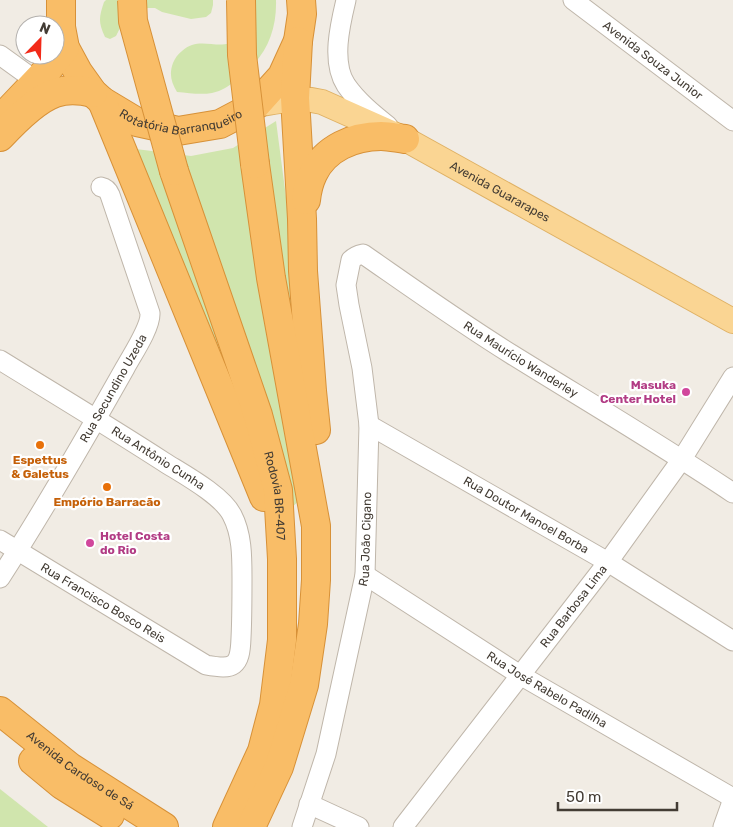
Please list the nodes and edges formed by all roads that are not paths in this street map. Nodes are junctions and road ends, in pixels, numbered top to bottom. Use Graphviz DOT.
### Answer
graph roads {
  1 [pos="132,0"];
  2 [pos="241,0"];
  3 [pos="301,0"];
  4 [pos="346,0"];
  5 [pos="573,0"];
  6 [pos="60,1"];
  7 [pos="61,15"];
  8 [pos="298,41"];
  9 [pos="65,48"];
  10 [pos="0,56"];
  11 [pos="50,65"];
  12 [pos="36,81"];
  13 [pos="98,97"];
  14 [pos="295,98"];
  15 [pos="256,105"];
  16 [pos="0,119"];
  17 [pos="733,122"];
  18 [pos="0,137"];
  19 [pos="404,139"];
  20 [pos="101,187"];
  21 [pos="302,219"];
  22 [pos="363,254"];
  23 [pos="733,321"];
  24 [pos="0,360"];
  25 [pos="733,378"];
  26 [pos="97,419"];
  27 [pos="368,425"];
  28 [pos="682,459"];
  29 [pos="733,493"];
  30 [pos="316,526"];
  31 [pos="0,540"];
  32 [pos="17,551"];
  33 [pos="282,559"];
  34 [pos="608,562"];
  35 [pos="365,575"];
  36 [pos="0,578"];
  37 [pos="733,641"];
  38 [pos="206,665"];
  39 [pos="520,675"];
  40 [pos="0,711"];
  41 [pos="0,735"];
  42 [pos="733,799"];
  43 [pos="309,804"];
  44 [pos="129,827"];
  45 [pos="164,827"];
  46 [pos="227,827"];
  47 [pos="251,827"];
  48 [pos="302,827"];
  49 [pos="360,827"];
  50 [pos="403,827"];
  51 [pos="723,827"];
  1 -- 33 [label="highway, Rodovia BR-407, bridge"];
  2 -- 30 [label="highway, bridge"];
  3 -- 8 [label="highway, Rotatória Barranqueiro"];
  4 -- 19 [label="street"];
  5 -- 17 [label="street, Avenida Souza Junior"];
  6 -- 7 [label="highway, Rotatória Barranqueiro"];
  8 -- 14 [label="highway"];
  8 -- 15 [label="highway, Rotatória Barranqueiro"];
  9 -- 13 [label="highway, Rotatória Barranqueiro"];
  10 -- 12 [label="street"];
  11 -- 12 [label="highway"];
  12 -- 16 [label="highway"];
  13 -- 15 [label="highway, Rotatória Barranqueiro"];
  13 -- 18 [label="highway"];
  13 -- 33 [label="highway"];
  14 -- 15 [label="main road, Avenida Guararapes"];
  14 -- 19 [label="main road, Avenida Guararapes"];
  14 -- 21 [label="highway"];
  19 -- 21 [label="highway"];
  19 -- 23 [label="main road, Avenida Guararapes"];
  20 -- 26 [label="street, Rua Secundino Uzeda"];
  21 -- 30 [label="highway"];
  22 -- 27 [label="street, Rua João Cigano"];
  22 -- 28 [label="street, Rua Maurício Wanderley"];
  24 -- 26 [label="street, Rua Antônio Cunha"];
  25 -- 28 [label="street, Rua Barbosa Lima"];
  26 -- 32 [label="street, Rua Secundino Uzeda"];
  26 -- 38 [label="street, Rua Antônio Cunha"];
  27 -- 34 [label="street, Rua Doutor Manoel Borba"];
  27 -- 35 [label="street, Rua João Cigano"];
  28 -- 29 [label="street, Rua Maurício Wanderley"];
  28 -- 34 [label="street, Rua Barbosa Lima"];
  30 -- 47 [label="highway"];
  31 -- 32 [label="street, Rua Francisco Bosco Reis"];
  32 -- 36 [label="street, Rua Secundino Uzeda"];
  32 -- 38 [label="street, Rua Francisco Bosco Reis"];
  33 -- 46 [label="highway, Rodovia BR-407"];
  34 -- 37 [label="street, Rua Doutor Manoel Borba"];
  34 -- 39 [label="street, Rua Barbosa Lima"];
  35 -- 39 [label="street, Rua José Rabelo Padilha"];
  35 -- 43 [label="street, Rua João Cigano"];
  39 -- 42 [label="street, Rua José Rabelo Padilha"];
  39 -- 50 [label="street, Rua Barbosa Lima"];
  40 -- 45 [label="highway, Avenida Cardoso de Sá"];
  41 -- 44 [label="highway, Avenida Cardoso de Sá"];
  42 -- 51 [label="street"];
  43 -- 48 [label="street, Rua João Cigano"];
  43 -- 49 [label="street"];
}
